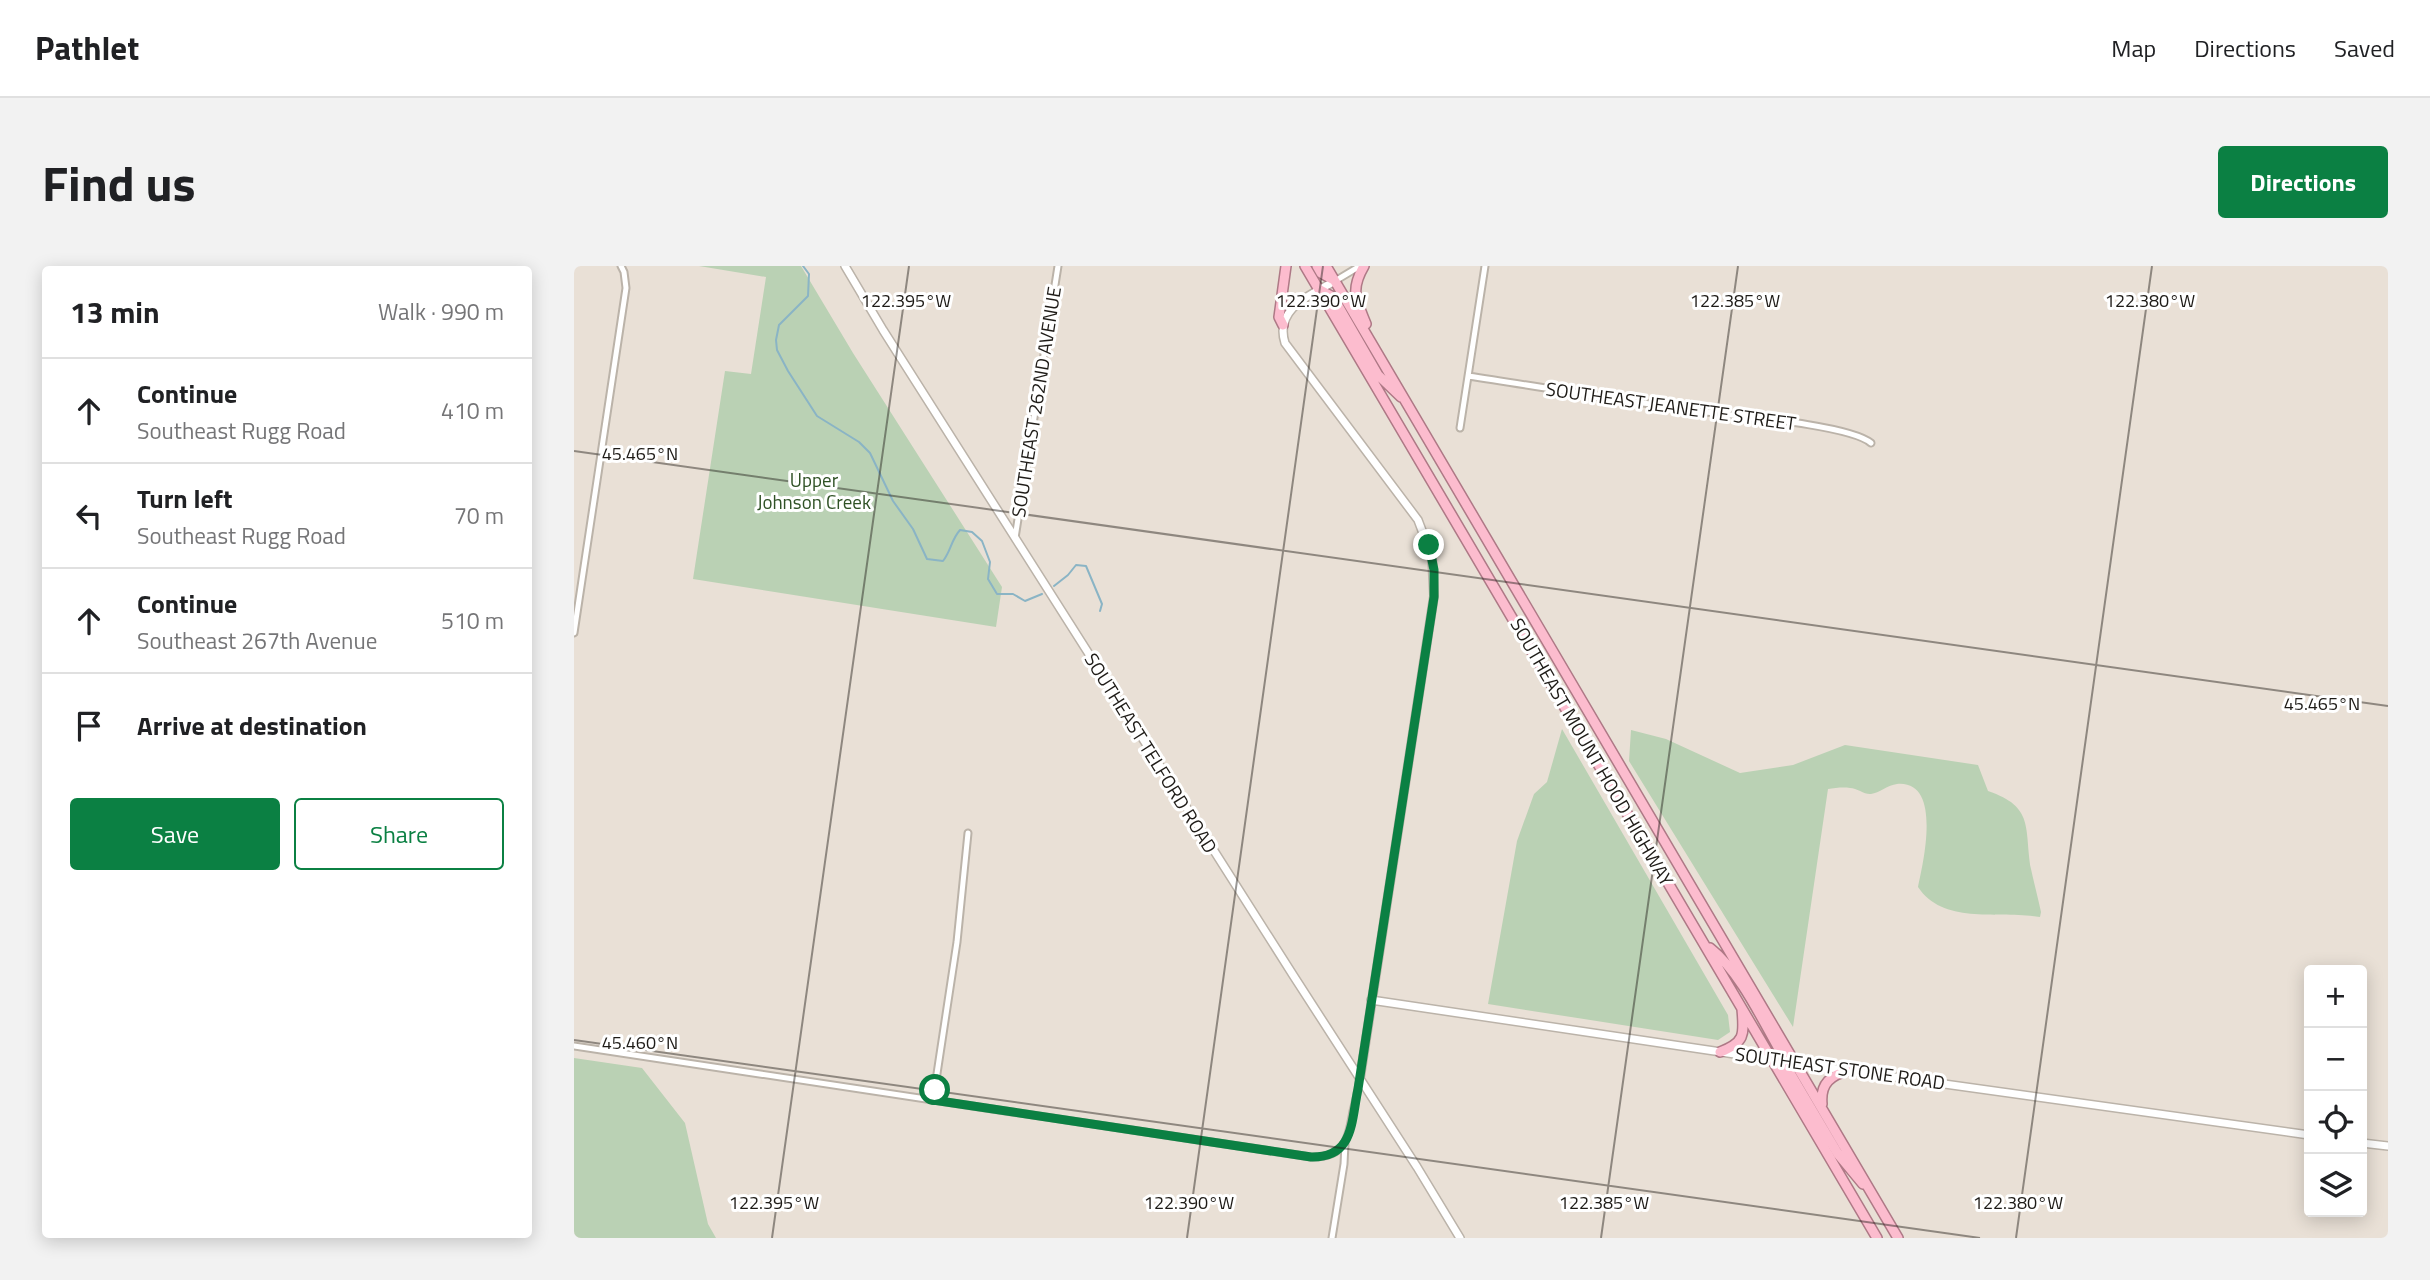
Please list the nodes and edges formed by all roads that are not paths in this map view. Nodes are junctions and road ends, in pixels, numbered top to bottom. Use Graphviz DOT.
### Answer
graph roads {
  1 [pos="621,266"];
  2 [pos="845,266"];
  3 [pos="1058,266"];
  4 [pos="1286,266"];
  5 [pos="1305,266"];
  6 [pos="1317,266"];
  7 [pos="1326,266"];
  8 [pos="1362,266"];
  9 [pos="1485,266"];
  10 [pos="1335,281"];
  11 [pos="1319,290"];
  12 [pos="1283,325"];
  13 [pos="1374,345"];
  14 [pos="1468,376"];
  15 [pos="1409,406"];
  16 [pos="1460,428"];
  17 [pos="1871,443"];
  18 [pos="1015,538"];
  19 [pos="574,633"];
  20 [pos="968,833"];
  21 [pos="1706,945"];
  22 [pos="1371,1000"];
  23 [pos="1742,1007"];
  24 [pos="574,1046"];
  25 [pos="1720,1052"];
  26 [pos="1784,1061"];
  27 [pos="1850,1070"];
  28 [pos="1360,1078"];
  29 [pos="933,1100"];
  30 [pos="1823,1110"];
  31 [pos="2304,1134"];
  32 [pos="1345,1144"];
  33 [pos="2367,1144"];
  34 [pos="2388,1146"];
  35 [pos="1870,1190"];
  36 [pos="1332,1238"];
  37 [pos="1460,1238"];
  38 [pos="1877,1238"];
  39 [pos="1898,1238"];
  1 -- 19 [label="street"];
  2 -- 18 [label="street, SOUTHEAST TELFORD ROAD"];
  3 -- 18 [label="street, SOUTHEAST 262ND AVENUE"];
  4 -- 12 [label="highway"];
  5 -- 11 [label="highway, SOUTHEAST MOUNT HOOD HIGHWAY"];
  6 -- 10 [label="highway"];
  7 -- 10 [label="highway, SOUTHEAST MOUNT HOOD HIGHWAY"];
  8 -- 10 [label="street"];
  8 -- 13 [label="highway"];
  9 -- 14 [label="street"];
  10 -- 11 [label="street"];
  10 -- 13 [label="highway, SOUTHEAST MOUNT HOOD HIGHWAY"];
  11 -- 12 [label="street"];
  11 -- 15 [label="highway"];
  11 -- 21 [label="highway, SOUTHEAST MOUNT HOOD HIGHWAY"];
  12 -- 22 [label="street"];
  13 -- 15 [label="highway, SOUTHEAST MOUNT HOOD HIGHWAY"];
  14 -- 16 [label="street"];
  14 -- 17 [label="street, SOUTHEAST JEANETTE STREET"];
  15 -- 26 [label="highway, SOUTHEAST MOUNT HOOD HIGHWAY"];
  18 -- 28 [label="street, SOUTHEAST TELFORD ROAD"];
  20 -- 29 [label="street"];
  21 -- 23 [label="highway, SOUTHEAST MOUNT HOOD HIGHWAY"];
  21 -- 26 [label="highway"];
  22 -- 25 [label="street, SOUTHEAST STONE ROAD"];
  22 -- 28 [label="street"];
  23 -- 25 [label="highway"];
  23 -- 26 [label="highway, SOUTHEAST MOUNT HOOD HIGHWAY"];
  24 -- 29 [label="street"];
  25 -- 26 [label="street, SOUTHEAST STONE ROAD"];
  26 -- 27 [label="street, SOUTHEAST STONE ROAD"];
  26 -- 30 [label="highway, SOUTHEAST MOUNT HOOD HIGHWAY"];
  26 -- 35 [label="highway"];
  26 -- 38 [label="highway, SOUTHEAST MOUNT HOOD HIGHWAY"];
  27 -- 30 [label="highway"];
  27 -- 31 [label="street, SOUTHEAST STONE ROAD"];
  28 -- 32 [label="street"];
  28 -- 37 [label="street, SOUTHEAST TELFORD ROAD"];
  29 -- 32 [label="street"];
  30 -- 35 [label="highway, SOUTHEAST MOUNT HOOD HIGHWAY"];
  32 -- 36 [label="street"];
  33 -- 34 [label="street"];
  35 -- 39 [label="highway, SOUTHEAST MOUNT HOOD HIGHWAY"];
}
